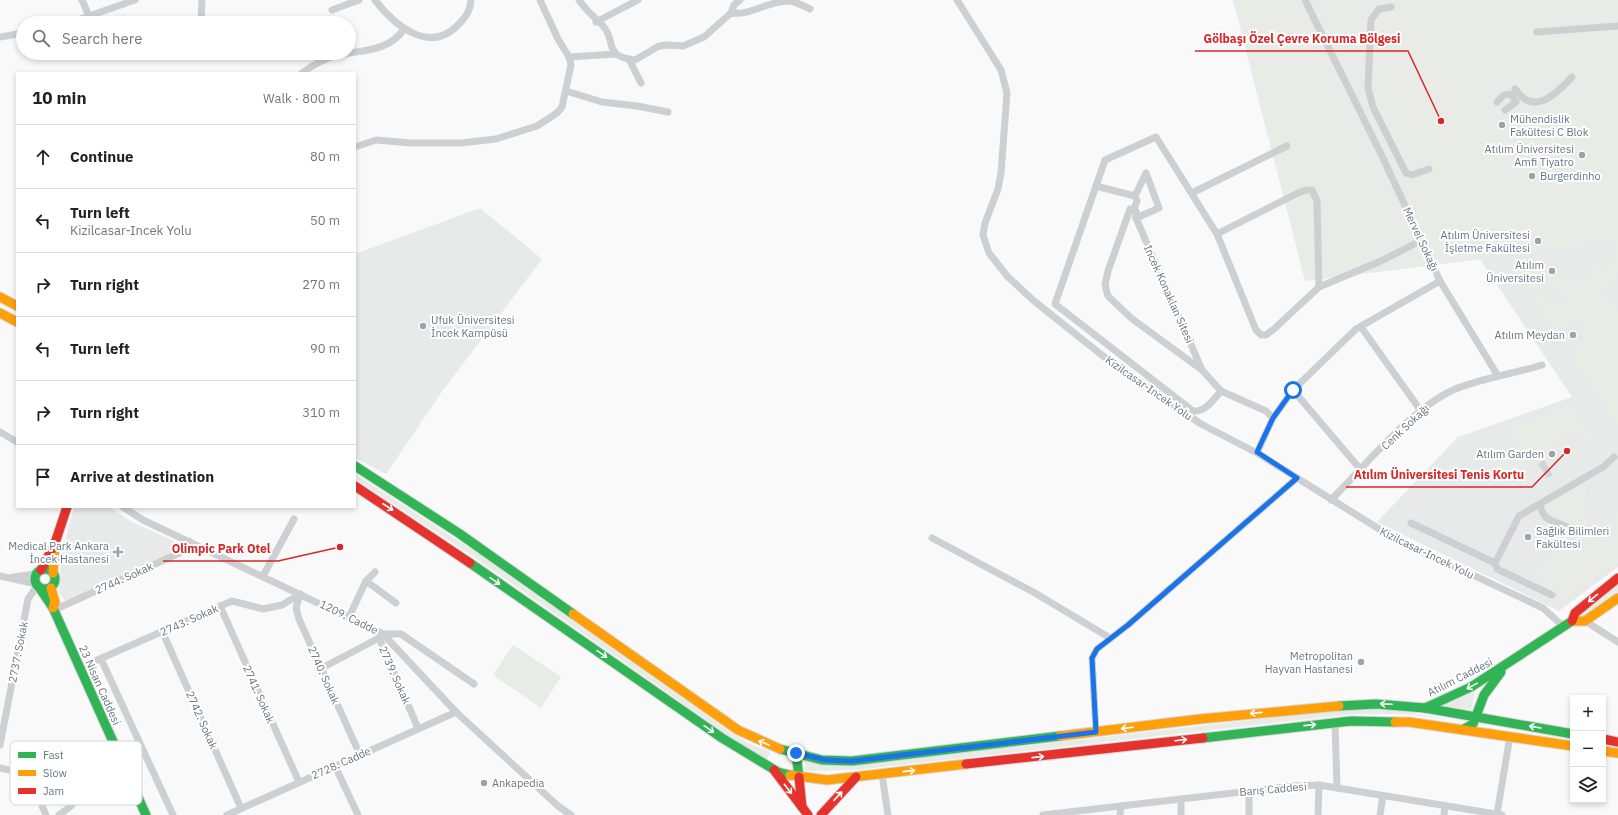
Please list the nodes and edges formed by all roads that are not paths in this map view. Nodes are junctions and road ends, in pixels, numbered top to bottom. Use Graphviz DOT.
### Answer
graph roads {
  1 [pos="82,0"];
  2 [pos="135,0"];
  3 [pos="202,0"];
  4 [pos="359,0"];
  5 [pos="375,0"];
  6 [pos="472,0"];
  7 [pos="540,0"];
  8 [pos="580,0"];
  9 [pos="740,0"];
  10 [pos="957,0"];
  11 [pos="1305,0"];
  12 [pos="635,1"];
  13 [pos="1391,7"];
  14 [pos="810,9"];
  15 [pos="332,10"];
  16 [pos="731,13"];
  17 [pos="89,16"];
  18 [pos="201,16"];
  19 [pos="596,22"];
  20 [pos="1618,26"];
  21 [pos="404,29"];
  22 [pos="1537,32"];
  23 [pos="16,34"];
  24 [pos="0,37"];
  25 [pos="356,53"];
  26 [pos="616,54"];
  27 [pos="569,57"];
  28 [pos="629,59"];
  29 [pos="325,60"];
  30 [pos="303,72"];
  31 [pos="1572,77"];
  32 [pos="641,84"];
  33 [pos="1515,89"];
  34 [pos="566,91"];
  35 [pos="1497,102"];
  36 [pos="1505,110"];
  37 [pos="668,112"];
  38 [pos="356,146"];
  39 [pos="1287,146"];
  40 [pos="1429,169"];
  41 [pos="1096,186"];
  42 [pos="1192,193"];
  43 [pos="1135,196"];
  44 [pos="1134,209"];
  45 [pos="1136,218"];
  46 [pos="1217,234"];
  47 [pos="1420,241"];
  48 [pos="1440,281"];
  49 [pos="1319,288"];
  50 [pos="0,297"];
  51 [pos="16,305"];
  52 [pos="0,313"];
  53 [pos="16,321"];
  54 [pos="1361,326"];
  55 [pos="1542,366"];
  56 [pos="1202,370"];
  57 [pos="1498,376"];
  58 [pos="1293,390"];
  59 [pos="1221,391"];
  60 [pos="1421,411"];
  61 [pos="1273,418"];
  62 [pos="0,432"];
  63 [pos="16,441"];
  64 [pos="1257,452"];
  65 [pos="1614,457"];
  66 [pos="356,467"];
  67 [pos="1361,470"];
  68 [pos="1297,478"];
  69 [pos="356,487"];
  70 [pos="1331,500"];
  71 [pos="1540,504"];
  72 [pos="67,508"];
  73 [pos="125,508"];
  74 [pos="294,519"];
  75 [pos="1411,523"];
  76 [pos="1566,527"];
  77 [pos="932,538"];
  78 [pos="189,541"];
  79 [pos="55,543"];
  80 [pos="1495,563"];
  81 [pos="39,572"];
  82 [pos="375,572"];
  83 [pos="53,573"];
  84 [pos="0,576"];
  85 [pos="263,576"];
  86 [pos="9,578"];
  87 [pos="1618,578"];
  88 [pos="366,581"];
  89 [pos="37,586"];
  90 [pos="51,588"];
  91 [pos="300,594"];
  92 [pos="1552,595"];
  93 [pos="1618,598"];
  94 [pos="396,603"];
  95 [pos="220,606"];
  96 [pos="54,609"];
  97 [pos="348,617"];
  98 [pos="1572,622"];
  99 [pos="1585,622"];
  100 [pos="1564,627"];
  101 [pos="162,632"];
  102 [pos="383,634"];
  103 [pos="1110,638"];
  104 [pos="1618,642"];
  105 [pos="101,659"];
  106 [pos="1506,666"];
  107 [pos="80,668"];
  108 [pos="320,669"];
  109 [pos="474,684"];
  110 [pos="1425,708"];
  111 [pos="456,712"];
  112 [pos="1476,717"];
  113 [pos="1335,723"];
  114 [pos="418,728"];
  115 [pos="1464,729"];
  116 [pos="1096,732"];
  117 [pos="1570,733"];
  118 [pos="1510,736"];
  119 [pos="1606,740"];
  120 [pos="113,741"];
  121 [pos="139,741"];
  122 [pos="1618,742"];
  123 [pos="0,745"];
  124 [pos="1570,746"];
  125 [pos="142,748"];
  126 [pos="781,749"];
  127 [pos="1606,751"];
  128 [pos="796,753"];
  129 [pos="1618,753"];
  130 [pos="360,755"];
  131 [pos="335,766"];
  132 [pos="0,768"];
  133 [pos="10,770"];
  134 [pos="774,770"];
  135 [pos="882,774"];
  136 [pos="799,777"];
  137 [pos="856,777"];
  138 [pos="299,782"];
  139 [pos="1319,785"];
  140 [pos="1337,788"];
  141 [pos="1249,791"];
  142 [pos="1383,796"];
  143 [pos="1181,799"];
  144 [pos="42,805"];
  145 [pos="72,805"];
  146 [pos="142,805"];
  147 [pos="1120,806"];
  148 [pos="1445,806"];
  149 [pos="802,807"];
  150 [pos="241,808"];
  151 [pos="46,815"];
  152 [pos="59,815"];
  153 [pos="146,815"];
  154 [pos="173,815"];
  155 [pos="227,815"];
  156 [pos="358,815"];
  157 [pos="571,815"];
  158 [pos="808,815"];
  159 [pos="820,815"];
  160 [pos="888,815"];
  161 [pos="1047,815"];
  162 [pos="1120,815"];
  163 [pos="1181,815"];
  164 [pos="1249,815"];
  165 [pos="1318,815"];
  166 [pos="1380,815"];
  167 [pos="1444,815"];
  168 [pos="1499,815"];
  1 -- 17 [label="street"];
  2 -- 17 [label="street"];
  3 -- 18 [label="street"];
  4 -- 15 [label="street"];
  5 -- 21 [label="street"];
  6 -- 21 [label="street"];
  7 -- 27 [label="street"];
  8 -- 19 [label="street"];
  9 -- 16 [label="street"];
  10 -- 64 [label="street, Kizilcasar-Incek Yolu"];
  11 -- 47 [label="street, Mervel Sokağı"];
  12 -- 19 [label="street"];
  13 -- 40 [label="street"];
  14 -- 16 [label="street"];
  16 -- 28 [label="street"];
  19 -- 26 [label="street"];
  20 -- 22 [label="street"];
  21 -- 25 [label="street"];
  23 -- 24 [label="street"];
  26 -- 27 [label="street"];
  26 -- 28 [label="street"];
  27 -- 34 [label="street"];
  28 -- 32 [label="street"];
  29 -- 30 [label="street"];
  31 -- 33 [label="street"];
  34 -- 37 [label="street"];
  34 -- 38 [label="street"];
  35 -- 36 [label="street"];
  39 -- 42 [label="street"];
  41 -- 42 [label="street"];
  41 -- 43 [label="street"];
  41 -- 59 [label="street"];
  42 -- 46 [label="street"];
  43 -- 44 [label="street"];
  43 -- 45 [label="street"];
  44 -- 45 [label="street, Incek Konaklan Sitesi"];
  44 -- 56 [label="street"];
  45 -- 56 [label="street, Incek Konaklan Sitesi"];
  46 -- 49 [label="street"];
  46 -- 49 [label="street"];
  47 -- 48 [label="street, Mervel Sokağı"];
  47 -- 49 [label="street"];
  48 -- 54 [label="street"];
  48 -- 57 [label="street, Mervel Sokağı"];
  50 -- 51 [label="main road"];
  52 -- 53 [label="main road"];
  54 -- 58 [label="street"];
  54 -- 60 [label="street"];
  55 -- 57 [label="street, Cenk Sokağı"];
  56 -- 59 [label="street"];
  57 -- 60 [label="street, Cenk Sokağı"];
  58 -- 61 [label="street"];
  58 -- 67 [label="street"];
  59 -- 61 [label="street"];
  60 -- 67 [label="street, Cenk Sokağı"];
  61 -- 64 [label="street"];
  62 -- 63 [label="street"];
  64 -- 68 [label="street, Kizilcasar-Incek Yolu"];
  65 -- 71 [label="street"];
  126 -- 66 [label="main road, one-way"];
  67 -- 70 [label="street, Cenk Sokağı"];
  68 -- 70 [label="street, Kizilcasar-Incek Yolu"];
  68 -- 103 [label="street"];
  69 -- 134 [label="main road, one-way"];
  70 -- 100 [label="street, Kizilcasar-Incek Yolu"];
  71 -- 76 [label="street"];
  71 -- 80 [label="street"];
  72 -- 79 [label="main road"];
  73 -- 78 [label="street, 1209. Cadde"];
  74 -- 85 [label="street"];
  75 -- 80 [label="street"];
  77 -- 103 [label="street"];
  78 -- 85 [label="street, 1209. Cadde"];
  78 -- 96 [label="street, 2744. Sokak"];
  79 -- 81 [label="main road"];
  79 -- 83 [label="main road"];
  80 -- 92 [label="street"];
  81 -- 83 [label="main road"];
  81 -- 86 [label="street"];
  81 -- 89 [label="main road"];
  82 -- 88 [label="street"];
  83 -- 90 [label="main road"];
  84 -- 86 [label="street"];
  85 -- 91 [label="street, 1209. Cadde"];
  86 -- 89 [label="street"];
  87 -- 98 [label="main road, one-way"];
  88 -- 94 [label="street"];
  88 -- 97 [label="street"];
  89 -- 90 [label="main road"];
  89 -- 96 [label="main road"];
  89 -- 123 [label="street, 2737. Sokak"];
  90 -- 96 [label="main road"];
  91 -- 95 [label="street, 2743. Sokak"];
  91 -- 97 [label="street, 1209. Cadde"];
  91 -- 108 [label="street, 2740. Sokak"];
  93 -- 99 [label="main road"];
  95 -- 101 [label="street, 2743. Sokak"];
  95 -- 138 [label="street, 2741. Sokak"];
  96 -- 107 [label="main road, 23 Nisan Caddesi"];
  97 -- 102 [label="street, 1209. Cadde"];
  98 -- 99 [label="main road"];
  98 -- 100 [label="main road, Atılım Caddesi"];
  99 -- 104 [label="street"];
  100 -- 106 [label="main road, Atılım Caddesi"];
  101 -- 105 [label="street, 2743. Sokak"];
  101 -- 150 [label="street, 2742. Sokak"];
  102 -- 109 [label="street"];
  102 -- 111 [label="street, 1209. Cadde"];
  103 -- 116 [label="street"];
  105 -- 107 [label="street, 2743. Sokak"];
  105 -- 121 [label="street"];
  106 -- 110 [label="main road, Atılım Caddesi, one-way"];
  106 -- 112 [label="main road, Atılım Caddesi"];
  107 -- 120 [label="main road, 23 Nisan Caddesi"];
  108 -- 114 [label="street, 2739. Sokak"];
  108 -- 130 [label="street, 2740. Sokak"];
  110 -- 112 [label="main road"];
  110 -- 116 [label="main road, one-way"];
  111 -- 114 [label="street, 2728. Cadde"];
  111 -- 157 [label="street, 1209. Cadde"];
  112 -- 115 [label="main road, Atılım Caddesi"];
  117 -- 112 [label="main road, one-way"];
  113 -- 115 [label="main road"];
  135 -- 113 [label="main road, one-way"];
  113 -- 140 [label="street"];
  114 -- 130 [label="street, 2728. Cadde"];
  115 -- 118 [label="main road"];
  116 -- 128 [label="main road"];
  118 -- 124 [label="main road"];
  118 -- 168 [label="street"];
  119 -- 122 [label="main road"];
  125 -- 154 [label="street"];
  126 -- 128 [label="main road"];
  126 -- 134 [label="main road"];
  127 -- 129 [label="main road"];
  128 -- 136 [label="main road"];
  130 -- 131 [label="street, 2728. Cadde"];
  131 -- 138 [label="street, 2728. Cadde"];
  131 -- 156 [label="street"];
  132 -- 133 [label="street"];
  134 -- 136 [label="main road"];
  134 -- 149 [label="main road, one-way"];
  135 -- 137 [label="main road"];
  135 -- 160 [label="street"];
  136 -- 137 [label="main road"];
  136 -- 149 [label="main road"];
  159 -- 137 [label="main road, one-way"];
  138 -- 150 [label="street, 2728. Cadde"];
  139 -- 140 [label="street, Barış Caddesi"];
  139 -- 141 [label="street, Barış Caddesi"];
  139 -- 165 [label="street"];
  140 -- 142 [label="street, Barış Caddesi"];
  141 -- 143 [label="street, Barış Caddesi"];
  141 -- 164 [label="street"];
  142 -- 148 [label="street, Barış Caddesi"];
  142 -- 166 [label="street"];
  143 -- 147 [label="street, Barış Caddesi"];
  143 -- 163 [label="street"];
  144 -- 151 [label="street"];
  145 -- 152 [label="street"];
  146 -- 153 [label="main road, 23 Nisan Caddesi"];
  147 -- 161 [label="street, Barış Caddesi"];
  147 -- 162 [label="street"];
  148 -- 167 [label="street"];
  148 -- 168 [label="street, Barış Caddesi"];
  149 -- 158 [label="main road"];
  150 -- 155 [label="street, 2728. Cadde"];
}
